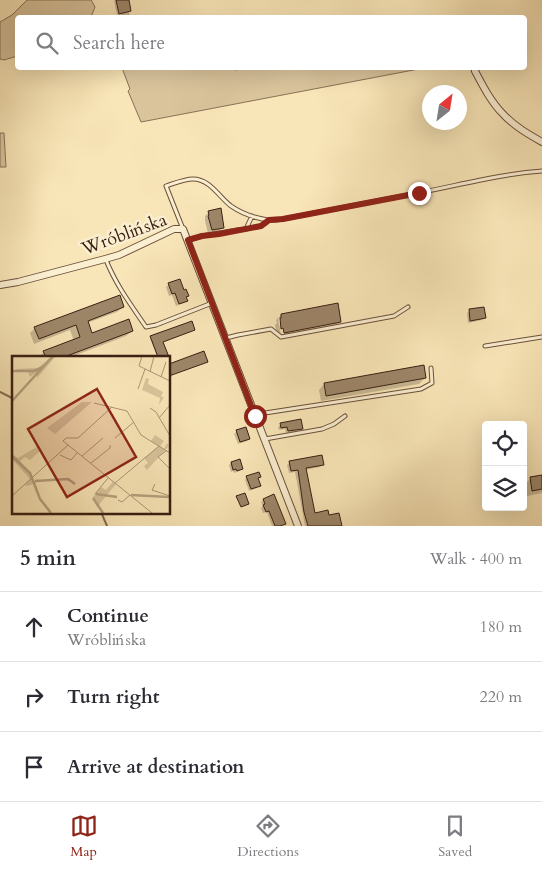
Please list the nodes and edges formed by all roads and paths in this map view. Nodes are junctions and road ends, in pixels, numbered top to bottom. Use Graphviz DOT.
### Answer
graph roads {
  1 [pos="475,71"];
  2 [pos="542,142"];
  3 [pos="542,171"];
  4 [pos="252,216"];
  5 [pos="269,220"];
  6 [pos="183,229"];
  7 [pos="246,229"];
  8 [pos="188,240"];
  9 [pos="105,260"];
  10 [pos="0,285"];
  11 [pos="212,304"];
  12 [pos="408,306"];
  13 [pos="542,337"];
  14 [pos="225,338"];
  15 [pos="485,346"];
  16 [pos="431,368"];
  17 [pos="255,416"];
  18 [pos="345,416"];
  19 [pos="265,439"];
  20 [pos="298,526"];
  1 -- 2 [label="street"];
  3 -- 5 [label="lane"];
  4 -- 5 [label="lane"];
  4 -- 6 [label="lane"];
  4 -- 7 [label="lane"];
  5 -- 7 [label="lane"];
  6 -- 8 [label="street, Wróblińska"];
  6 -- 9 [label="street, Wróblińska"];
  7 -- 8 [label="lane"];
  8 -- 11 [label="street, Wróblińska"];
  9 -- 10 [label="street, Wróblińska"];
  9 -- 11 [label="lane"];
  11 -- 14 [label="street, Wróblińska"];
  12 -- 14 [label="lane"];
  13 -- 15 [label="lane"];
  14 -- 17 [label="street, Wróblińska"];
  16 -- 17 [label="lane"];
  17 -- 19 [label="street, Wróblińska"];
  18 -- 19 [label="lane"];
  19 -- 20 [label="street, Wróblińska"];
}
